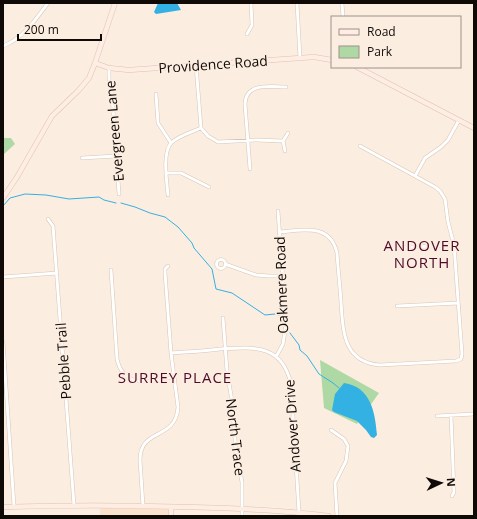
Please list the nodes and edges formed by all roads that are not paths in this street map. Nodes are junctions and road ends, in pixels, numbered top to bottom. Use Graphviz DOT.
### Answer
graph roads {
  1 [pos="48,3"];
  2 [pos="114,3"];
  3 [pos="251,3"];
  4 [pos="297,3"];
  5 [pos="342,3"];
  6 [pos="343,16"];
  7 [pos="247,34"];
  8 [pos="3,46"];
  9 [pos="300,58"];
  10 [pos="331,60"];
  11 [pos="95,63"];
  12 [pos="196,66"];
  13 [pos="109,68"];
  14 [pos="359,68"];
  15 [pos="286,87"];
  16 [pos="156,94"];
  17 [pos="459,120"];
  18 [pos="201,128"];
  19 [pos="474,128"];
  20 [pos="288,133"];
  21 [pos="248,140"];
  22 [pos="283,141"];
  23 [pos="171,143"];
  24 [pos="360,146"];
  25 [pos="285,151"];
  26 [pos="116,156"];
  27 [pos="82,158"];
  28 [pos="250,169"];
  29 [pos="166,173"];
  30 [pos="415,176"];
  31 [pos="209,187"];
  32 [pos="119,194"];
  33 [pos="168,195"];
  34 [pos="3,198"];
  35 [pos="278,211"];
  36 [pos="48,219"];
  37 [pos="280,232"];
  38 [pos="454,245"];
  39 [pos="392,248"];
  40 [pos="226,264"];
  41 [pos="168,266"];
  42 [pos="111,270"];
  43 [pos="57,273"];
  44 [pos="282,276"];
  45 [pos="3,277"];
  46 [pos="458,303"];
  47 [pos="397,306"];
  48 [pos="223,318"];
  49 [pos="3,342"];
  50 [pos="225,349"];
  51 [pos="170,353"];
  52 [pos="276,357"];
  53 [pos="174,377"];
  54 [pos="5,395"];
  55 [pos="474,414"];
  56 [pos="451,415"];
  57 [pos="437,416"];
  58 [pos="331,430"];
  59 [pos="452,496"];
  60 [pos="74,505"];
  61 [pos="14,506"];
  62 [pos="143,506"];
  63 [pos="3,507"];
  64 [pos="171,507"];
  65 [pos="242,508"];
  66 [pos="298,512"];
  67 [pos="171,516"];
  68 [pos="242,516"];
  69 [pos="329,516"];
  70 [pos="337,516"];
  1 -- 8 [label="street"];
  2 -- 11 [label="street"];
  3 -- 7 [label="street"];
  4 -- 9 [label="street"];
  5 -- 6 [label="street"];
  9 -- 10 [label="street, Providence Road"];
  9 -- 12 [label="street, Providence Road"];
  11 -- 13 [label="street, Providence Road"];
  11 -- 34 [label="street"];
  12 -- 13 [label="street, Providence Road"];
  12 -- 18 [label="street"];
  13 -- 26 [label="street, Evergreen Lane"];
  14 -- 17 [label="street"];
  15 -- 21 [label="street"];
  16 -- 23 [label="street"];
  17 -- 19 [label="street"];
  17 -- 30 [label="street"];
  18 -- 21 [label="street"];
  18 -- 23 [label="street"];
  20 -- 22 [label="street"];
  21 -- 22 [label="street"];
  21 -- 28 [label="street"];
  22 -- 25 [label="street"];
  23 -- 29 [label="street"];
  24 -- 30 [label="street"];
  26 -- 27 [label="street"];
  26 -- 32 [label="street, Evergreen Lane"];
  29 -- 31 [label="street"];
  29 -- 33 [label="street"];
  30 -- 38 [label="street"];
  35 -- 37 [label="street, Oakmere Road"];
  36 -- 43 [label="street, Pebble Trail"];
  37 -- 44 [label="street, Oakmere Road"];
  37 -- 46 [label="street"];
  38 -- 39 [label="street"];
  38 -- 46 [label="street"];
  40 -- 44 [label="street"];
  41 -- 51 [label="street"];
  42 -- 53 [label="street"];
  43 -- 45 [label="street"];
  43 -- 60 [label="street, Pebble Trail"];
  44 -- 52 [label="street, Oakmere Road"];
  46 -- 47 [label="street"];
  48 -- 50 [label="street, North Trace"];
  49 -- 54 [label="street"];
  50 -- 51 [label="street, Andover Drive"];
  50 -- 52 [label="street, Andover Drive"];
  50 -- 65 [label="street, North Trace"];
  51 -- 53 [label="street"];
  52 -- 66 [label="street, Andover Drive"];
  53 -- 62 [label="street"];
  54 -- 61 [label="street"];
  55 -- 56 [label="street"];
  56 -- 57 [label="street"];
  56 -- 59 [label="street"];
  58 -- 70 [label="street"];
  60 -- 61 [label="street"];
  60 -- 62 [label="street"];
  61 -- 63 [label="street"];
  62 -- 64 [label="street"];
  64 -- 65 [label="street"];
  64 -- 67 [label="street"];
  65 -- 66 [label="street"];
  65 -- 68 [label="street, North Trace"];
  66 -- 69 [label="street"];
}
